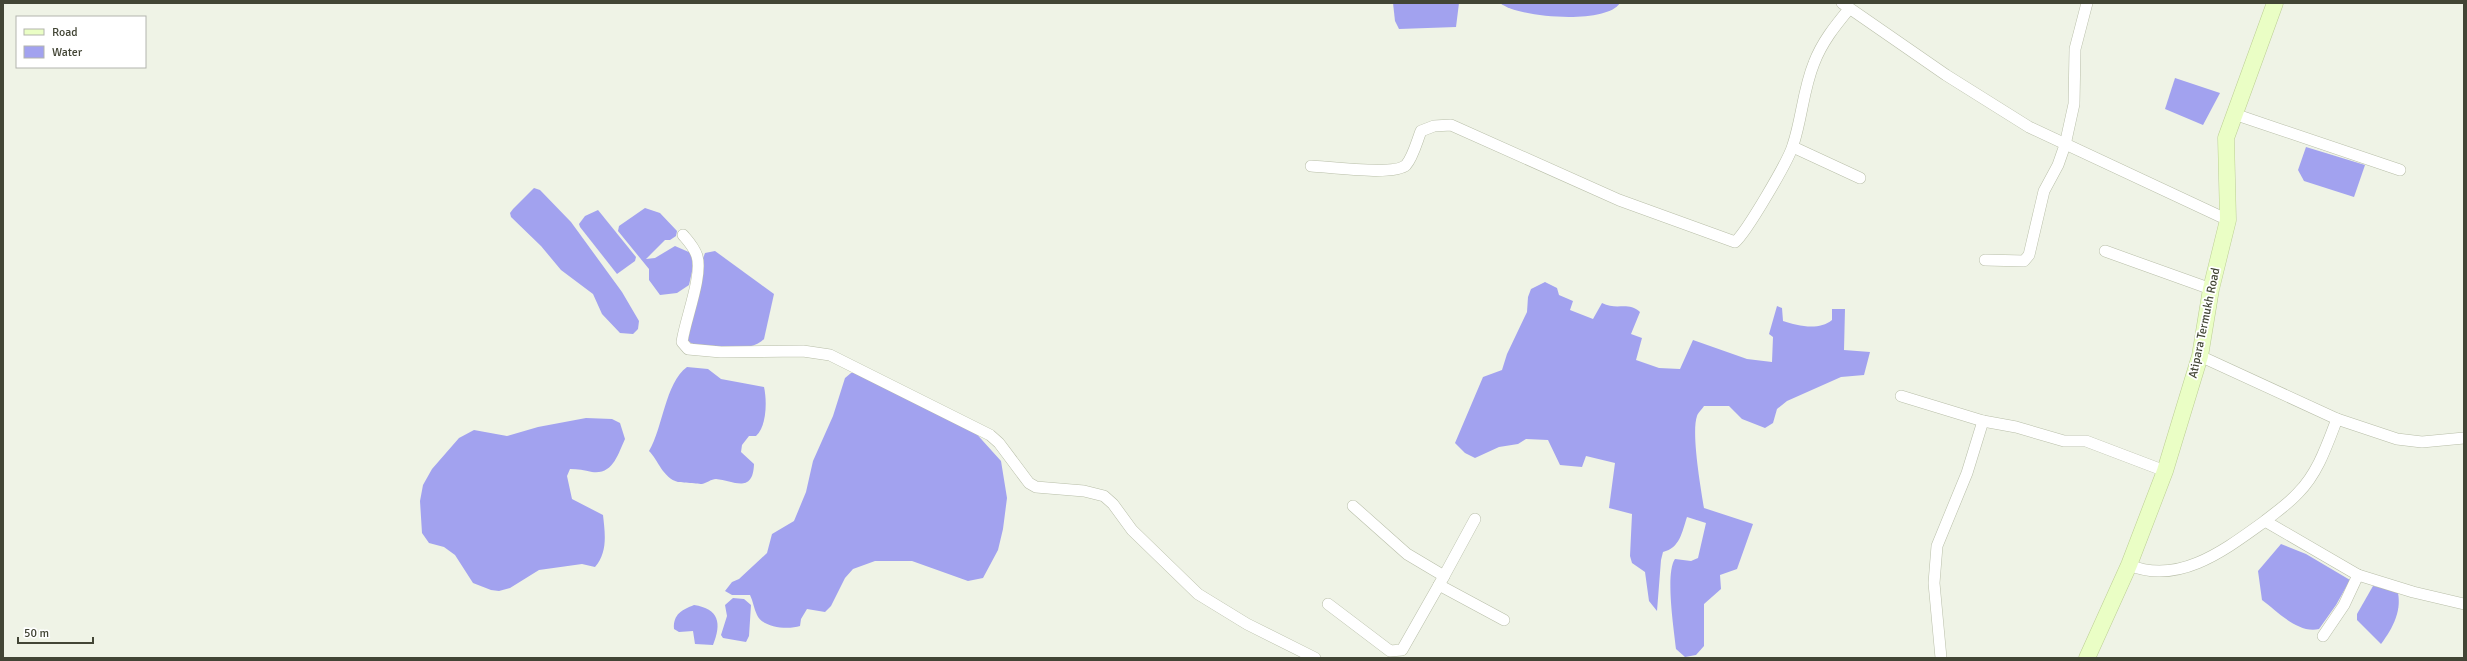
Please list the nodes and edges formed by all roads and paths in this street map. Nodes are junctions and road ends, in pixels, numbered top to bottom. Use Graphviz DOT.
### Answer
graph roads {
  1 [pos="2087,3"];
  2 [pos="2275,3"];
  3 [pos="1846,6"];
  4 [pos="2234,114"];
  5 [pos="2065,145"];
  6 [pos="1793,147"];
  7 [pos="1311,166"];
  8 [pos="2400,170"];
  9 [pos="1860,178"];
  10 [pos="2228,220"];
  11 [pos="683,235"];
  12 [pos="2105,251"];
  13 [pos="1985,260"];
  14 [pos="2211,289"];
  15 [pos="2200,356"];
  16 [pos="1901,396"];
  17 [pos="2337,419"];
  18 [pos="1983,420"];
  19 [pos="2464,438"];
  20 [pos="2165,471"];
  21 [pos="1352,506"];
  22 [pos="1475,519"];
  23 [pos="2265,521"];
  24 [pos="2129,565"];
  25 [pos="2358,575"];
  26 [pos="1442,580"];
  27 [pos="1328,604"];
  28 [pos="2464,604"];
  29 [pos="1504,620"];
  30 [pos="2323,636"];
  31 [pos="1315,658"];
  32 [pos="1941,658"];
  33 [pos="2087,658"];
  1 -- 5 [label="street"];
  2 -- 4 [label="main road, Atipara Termukh Road"];
  3 -- 5 [label="street"];
  3 -- 6 [label="street"];
  4 -- 8 [label="street"];
  4 -- 10 [label="main road, Atipara Termukh Road"];
  5 -- 10 [label="street"];
  5 -- 13 [label="street"];
  6 -- 7 [label="street"];
  6 -- 9 [label="street"];
  10 -- 14 [label="main road, Atipara Termukh Road"];
  11 -- 31 [label="street"];
  12 -- 14 [label="street"];
  14 -- 15 [label="main road, Atipara Termukh Road"];
  15 -- 17 [label="street"];
  15 -- 20 [label="main road, Atipara Termukh Road"];
  16 -- 18 [label="street"];
  17 -- 19 [label="street"];
  17 -- 23 [label="street"];
  18 -- 20 [label="street"];
  18 -- 32 [label="street"];
  20 -- 24 [label="main road, Atipara Termukh Road"];
  21 -- 26 [label="street"];
  22 -- 26 [label="street"];
  23 -- 24 [label="street"];
  23 -- 25 [label="street"];
  24 -- 33 [label="main road, Atipara Termukh Road"];
  25 -- 28 [label="street"];
  25 -- 30 [label="street"];
  26 -- 27 [label="street"];
  26 -- 29 [label="street"];
}
